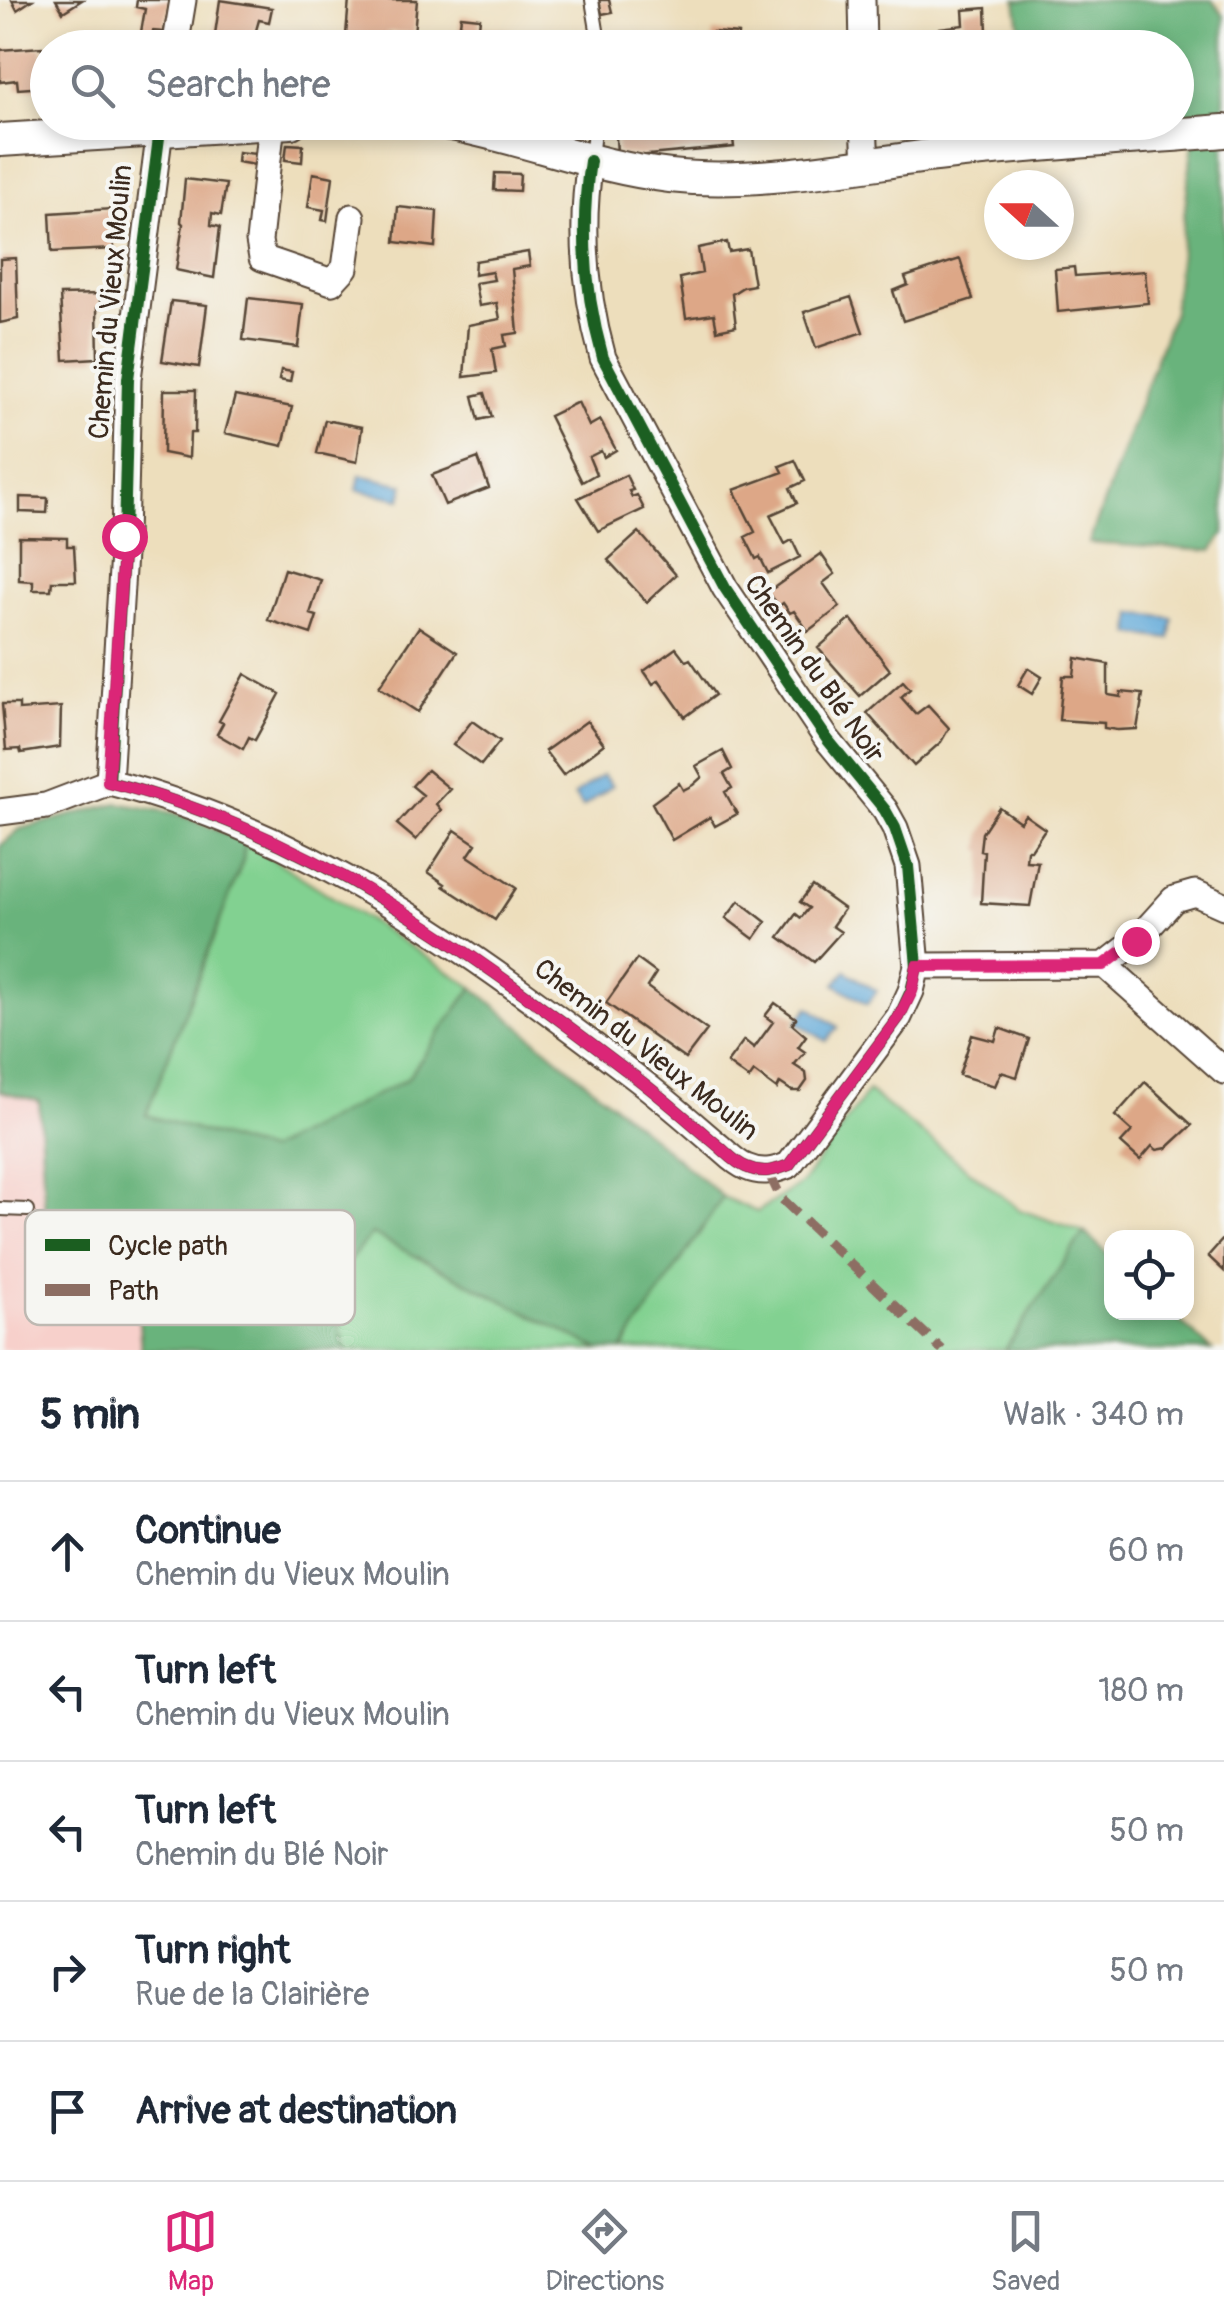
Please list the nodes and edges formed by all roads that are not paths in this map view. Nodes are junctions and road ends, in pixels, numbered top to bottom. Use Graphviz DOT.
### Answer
graph roads {
  1 [pos="184,0"];
  2 [pos="592,0"];
  3 [pos="862,0"];
  4 [pos="178,30"];
  5 [pos="597,30"];
  6 [pos="863,30"];
  7 [pos="1224,132"];
  8 [pos="1194,134"];
  9 [pos="30,138"];
  10 [pos="0,140"];
  11 [pos="158,140"];
  12 [pos="270,140"];
  13 [pos="520,140"];
  14 [pos="593,140"];
  15 [pos="865,140"];
  16 [pos="1122,140"];
  17 [pos="590,161"];
  18 [pos="866,165"];
  19 [pos="352,217"];
  20 [pos="108,782"];
  21 [pos="0,812"];
  22 [pos="1224,906"];
  23 [pos="1104,965"];
  24 [pos="917,966"];
  25 [pos="1224,1071"];
  26 [pos="769,1173"];
  27 [pos="0,1209"];
  28 [pos="28,1210"];
  1 -- 4 [label="street"];
  2 -- 5 [label="lane"];
  3 -- 6 [label="street"];
  7 -- 8 [label="street"];
  9 -- 10 [label="street"];
  11 -- 20 [label="street, Chemin du Vieux Moulin"];
  12 -- 19 [label="street"];
  13 -- 17 [label="street"];
  14 -- 17 [label="lane"];
  15 -- 18 [label="street"];
  16 -- 18 [label="street"];
  17 -- 18 [label="street"];
  17 -- 24 [label="street, Chemin du Blé Noir"];
  20 -- 21 [label="street"];
  20 -- 26 [label="street, Chemin du Vieux Moulin"];
  22 -- 23 [label="street"];
  23 -- 24 [label="street"];
  23 -- 25 [label="street"];
  24 -- 26 [label="street, Chemin du Blé Noir"];
  27 -- 28 [label="lane"];
}
